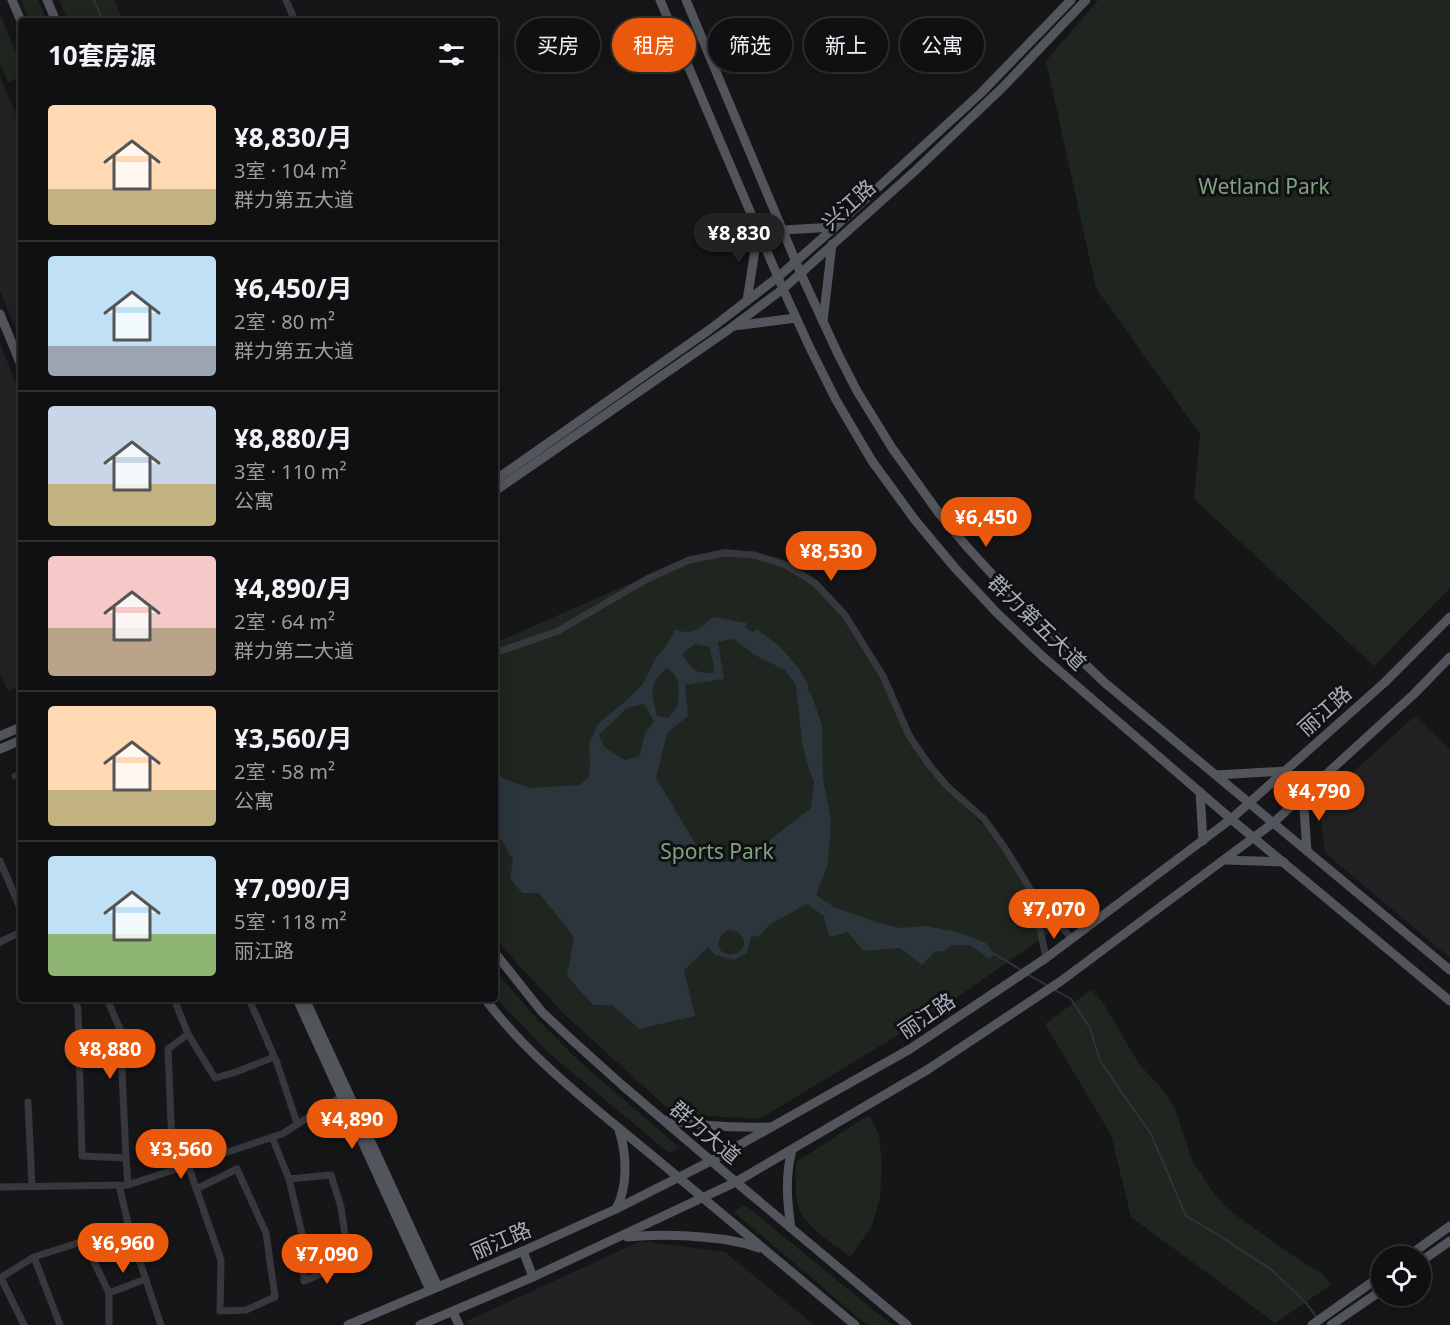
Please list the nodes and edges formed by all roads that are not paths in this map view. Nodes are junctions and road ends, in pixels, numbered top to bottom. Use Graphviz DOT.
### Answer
graph roads {
  1 [pos="12,0"];
  2 [pos="47,0"];
  3 [pos="286,0"];
  4 [pos="660,0"];
  5 [pos="686,0"];
  6 [pos="1071,0"];
  7 [pos="1086,0"];
  8 [pos="20,18"];
  9 [pos="55,18"];
  10 [pos="294,18"];
  11 [pos="835,227"];
  12 [pos="783,230"];
  13 [pos="758,231"];
  14 [pos="832,244"];
  15 [pos="796,261"];
  16 [pos="801,274"];
  17 [pos="778,277"];
  18 [pos="783,289"];
  19 [pos="747,301"];
  20 [pos="0,305"];
  21 [pos="0,314"];
  22 [pos="796,318"];
  23 [pos="823,322"];
  24 [pos="732,327"];
  25 [pos="18,348"];
  26 [pos="18,358"];
  27 [pos="498,478"];
  28 [pos="498,489"];
  29 [pos="1450,617"];
  30 [pos="498,652"];
  31 [pos="1450,657"];
  32 [pos="18,728"];
  33 [pos="0,736"];
  34 [pos="18,741"];
  35 [pos="0,749"];
  36 [pos="1286,771"];
  37 [pos="1216,775"];
  38 [pos="1200,792"];
  39 [pos="1303,795"];
  40 [pos="1250,803"];
  41 [pos="1231,819"];
  42 [pos="1273,823"];
  43 [pos="1254,837"];
  44 [pos="1203,841"];
  45 [pos="1307,851"];
  46 [pos="1224,860"];
  47 [pos="0,861"];
  48 [pos="1284,862"];
  49 [pos="1032,892"];
  50 [pos="18,903"];
  51 [pos="18,933"];
  52 [pos="1072,939"];
  53 [pos="0,942"];
  54 [pos="498,957"];
  55 [pos="1046,958"];
  56 [pos="1450,970"];
  57 [pos="1450,1001"];
  58 [pos="75,1002"];
  59 [pos="108,1002"];
  60 [pos="175,1002"];
  61 [pos="250,1002"];
  62 [pos="298,1002"];
  63 [pos="306,1002"];
  64 [pos="487,1002"];
  65 [pos="188,1034"];
  66 [pos="274,1057"];
  67 [pos="342,1096"];
  68 [pos="28,1102"];
  69 [pos="663,1120"];
  70 [pos="297,1123"];
  71 [pos="773,1126"];
  72 [pos="618,1127"];
  73 [pos="272,1137"];
  74 [pos="792,1149"];
  75 [pos="126,1158"];
  76 [pos="711,1161"];
  77 [pos="188,1165"];
  78 [pos="173,1170"];
  79 [pos="679,1178"];
  80 [pos="289,1179"];
  81 [pos="736,1182"];
  82 [pos="119,1185"];
  83 [pos="128,1185"];
  84 [pos="32,1186"];
  85 [pos="0,1187"];
  86 [pos="196,1189"];
  87 [pos="703,1198"];
  88 [pos="616,1209"];
  89 [pos="1450,1226"];
  90 [pos="791,1228"];
  91 [pos="619,1237"];
  92 [pos="1450,1241"];
  93 [pos="1422,1246"];
  94 [pos="765,1250"];
  95 [pos="523,1251"];
  96 [pos="1431,1254"];
  97 [pos="34,1257"];
  98 [pos="533,1277"];
  99 [pos="0,1278"];
  100 [pos="146,1279"];
  101 [pos="1371,1283"];
  102 [pos="434,1289"];
  103 [pos="109,1293"];
  104 [pos="1371,1298"];
  105 [pos="448,1313"];
  106 [pos="24,1325"];
  107 [pos="60,1325"];
  108 [pos="109,1325"];
  109 [pos="160,1325"];
  110 [pos="348,1325"];
  111 [pos="420,1325"];
  112 [pos="448,1325"];
  113 [pos="459,1325"];
  114 [pos="855,1325"];
  115 [pos="907,1325"];
  116 [pos="1312,1325"];
  117 [pos="1331,1325"];
  1 -- 8 [label="main road"];
  2 -- 9 [label="main road"];
  3 -- 10 [label="street"];
  4 -- 13 [label="main road, 群力第五大道"];
  5 -- 12 [label="main road, 群力第五大道"];
  6 -- 11 [label="main road, 兴江路"];
  7 -- 14 [label="main road, 兴江路"];
  11 -- 12 [label="main road"];
  11 -- 15 [label="main road, 兴江路"];
  12 -- 15 [label="main road, 群力第五大道"];
  13 -- 17 [label="main road, 群力第五大道"];
  13 -- 19 [label="main road"];
  14 -- 16 [label="main road, 兴江路"];
  14 -- 23 [label="main road"];
  15 -- 16 [label="main road, 群力第五大道"];
  15 -- 17 [label="main road, 兴江路"];
  16 -- 18 [label="main road, 兴江路"];
  16 -- 23 [label="main road, 群力第五大道"];
  17 -- 18 [label="main road, 群力第五大道"];
  17 -- 19 [label="main road, 兴江路"];
  18 -- 22 [label="main road, 群力第五大道"];
  18 -- 24 [label="main road, 兴江路"];
  19 -- 27 [label="main road, 兴江路"];
  20 -- 25 [label="main road"];
  21 -- 26 [label="main road"];
  22 -- 24 [label="main road"];
  22 -- 38 [label="main road, 群力第五大道"];
  23 -- 37 [label="main road, 群力第五大道"];
  24 -- 28 [label="main road, 兴江路"];
  29 -- 36 [label="main road, 丽江路"];
  30 -- 49 [label="street"];
  31 -- 39 [label="main road"];
  32 -- 33 [label="main road"];
  34 -- 35 [label="main road"];
  36 -- 37 [label="main road"];
  36 -- 40 [label="main road, 丽江路"];
  37 -- 40 [label="main road, 群力第五大道"];
  38 -- 41 [label="main road, 群力第五大道"];
  38 -- 44 [label="main road"];
  39 -- 42 [label="main road"];
  39 -- 45 [label="main road"];
  40 -- 41 [label="main road, 丽江路"];
  40 -- 42 [label="main road, 群力第五大道"];
  41 -- 43 [label="main road, 群力第五大道"];
  41 -- 44 [label="main road, 丽江路"];
  42 -- 43 [label="main road"];
  42 -- 45 [label="main road, 群力第五大道"];
  43 -- 46 [label="main road"];
  43 -- 48 [label="main road, 群力第五大道"];
  44 -- 52 [label="main road, 丽江路"];
  45 -- 56 [label="main road, 群力第五大道"];
  46 -- 48 [label="main road"];
  46 -- 74 [label="main road"];
  47 -- 50 [label="street"];
  48 -- 57 [label="main road, 群力第五大道"];
  49 -- 52 [label="street"];
  49 -- 55 [label="street"];
  51 -- 53 [label="street"];
  52 -- 55 [label="main road, 丽江路"];
  54 -- 69 [label="main road, 群力大道"];
  55 -- 71 [label="main road, 丽江路"];
  58 -- 75 [label="street"];
  59 -- 75 [label="street"];
  60 -- 65 [label="street"];
  61 -- 66 [label="street"];
  62 -- 67 [label="main road"];
  63 -- 102 [label="main road"];
  64 -- 72 [label="main road"];
  65 -- 66 [label="street"];
  65 -- 78 [label="street"];
  66 -- 70 [label="street"];
  67 -- 70 [label="street"];
  67 -- 102 [label="main road"];
  68 -- 84 [label="street"];
  69 -- 71 [label="main road"];
  69 -- 76 [label="main road, 群力大道"];
  70 -- 73 [label="street"];
  71 -- 76 [label="main road, 丽江路"];
  72 -- 79 [label="main road"];
  72 -- 88 [label="main road"];
  73 -- 77 [label="street"];
  73 -- 80 [label="street"];
  74 -- 81 [label="main road"];
  74 -- 90 [label="main road"];
  75 -- 83 [label="street"];
  76 -- 79 [label="main road, 丽江路"];
  76 -- 81 [label="main road, 群力大道"];
  77 -- 78 [label="street"];
  77 -- 86 [label="street"];
  78 -- 83 [label="street"];
  79 -- 87 [label="main road"];
  79 -- 88 [label="main road, 丽江路"];
  80 -- 80 [label="street"];
  81 -- 87 [label="main road"];
  81 -- 90 [label="main road, 群力大道"];
  82 -- 83 [label="street"];
  82 -- 84 [label="street"];
  82 -- 100 [label="street"];
  84 -- 85 [label="street"];
  86 -- 86 [label="street"];
  87 -- 91 [label="main road"];
  87 -- 94 [label="main road"];
  88 -- 95 [label="main road, 丽江路"];
  89 -- 93 [label="main road"];
  90 -- 115 [label="main road, 群力大道"];
  91 -- 94 [label="main road"];
  91 -- 98 [label="main road"];
  92 -- 96 [label="main road"];
  94 -- 114 [label="main road"];
  95 -- 98 [label="main road"];
  95 -- 102 [label="main road, 丽江路"];
  97 -- 99 [label="street"];
  97 -- 103 [label="street"];
  97 -- 107 [label="street"];
  98 -- 105 [label="main road"];
  99 -- 106 [label="street"];
  100 -- 103 [label="street"];
  100 -- 109 [label="street"];
  101 -- 116 [label="main road"];
  102 -- 110 [label="main road, 丽江路"];
  103 -- 108 [label="street"];
  104 -- 117 [label="main road"];
  105 -- 111 [label="main road"];
  105 -- 112 [label="main road"];
  105 -- 113 [label="main road"];
}
